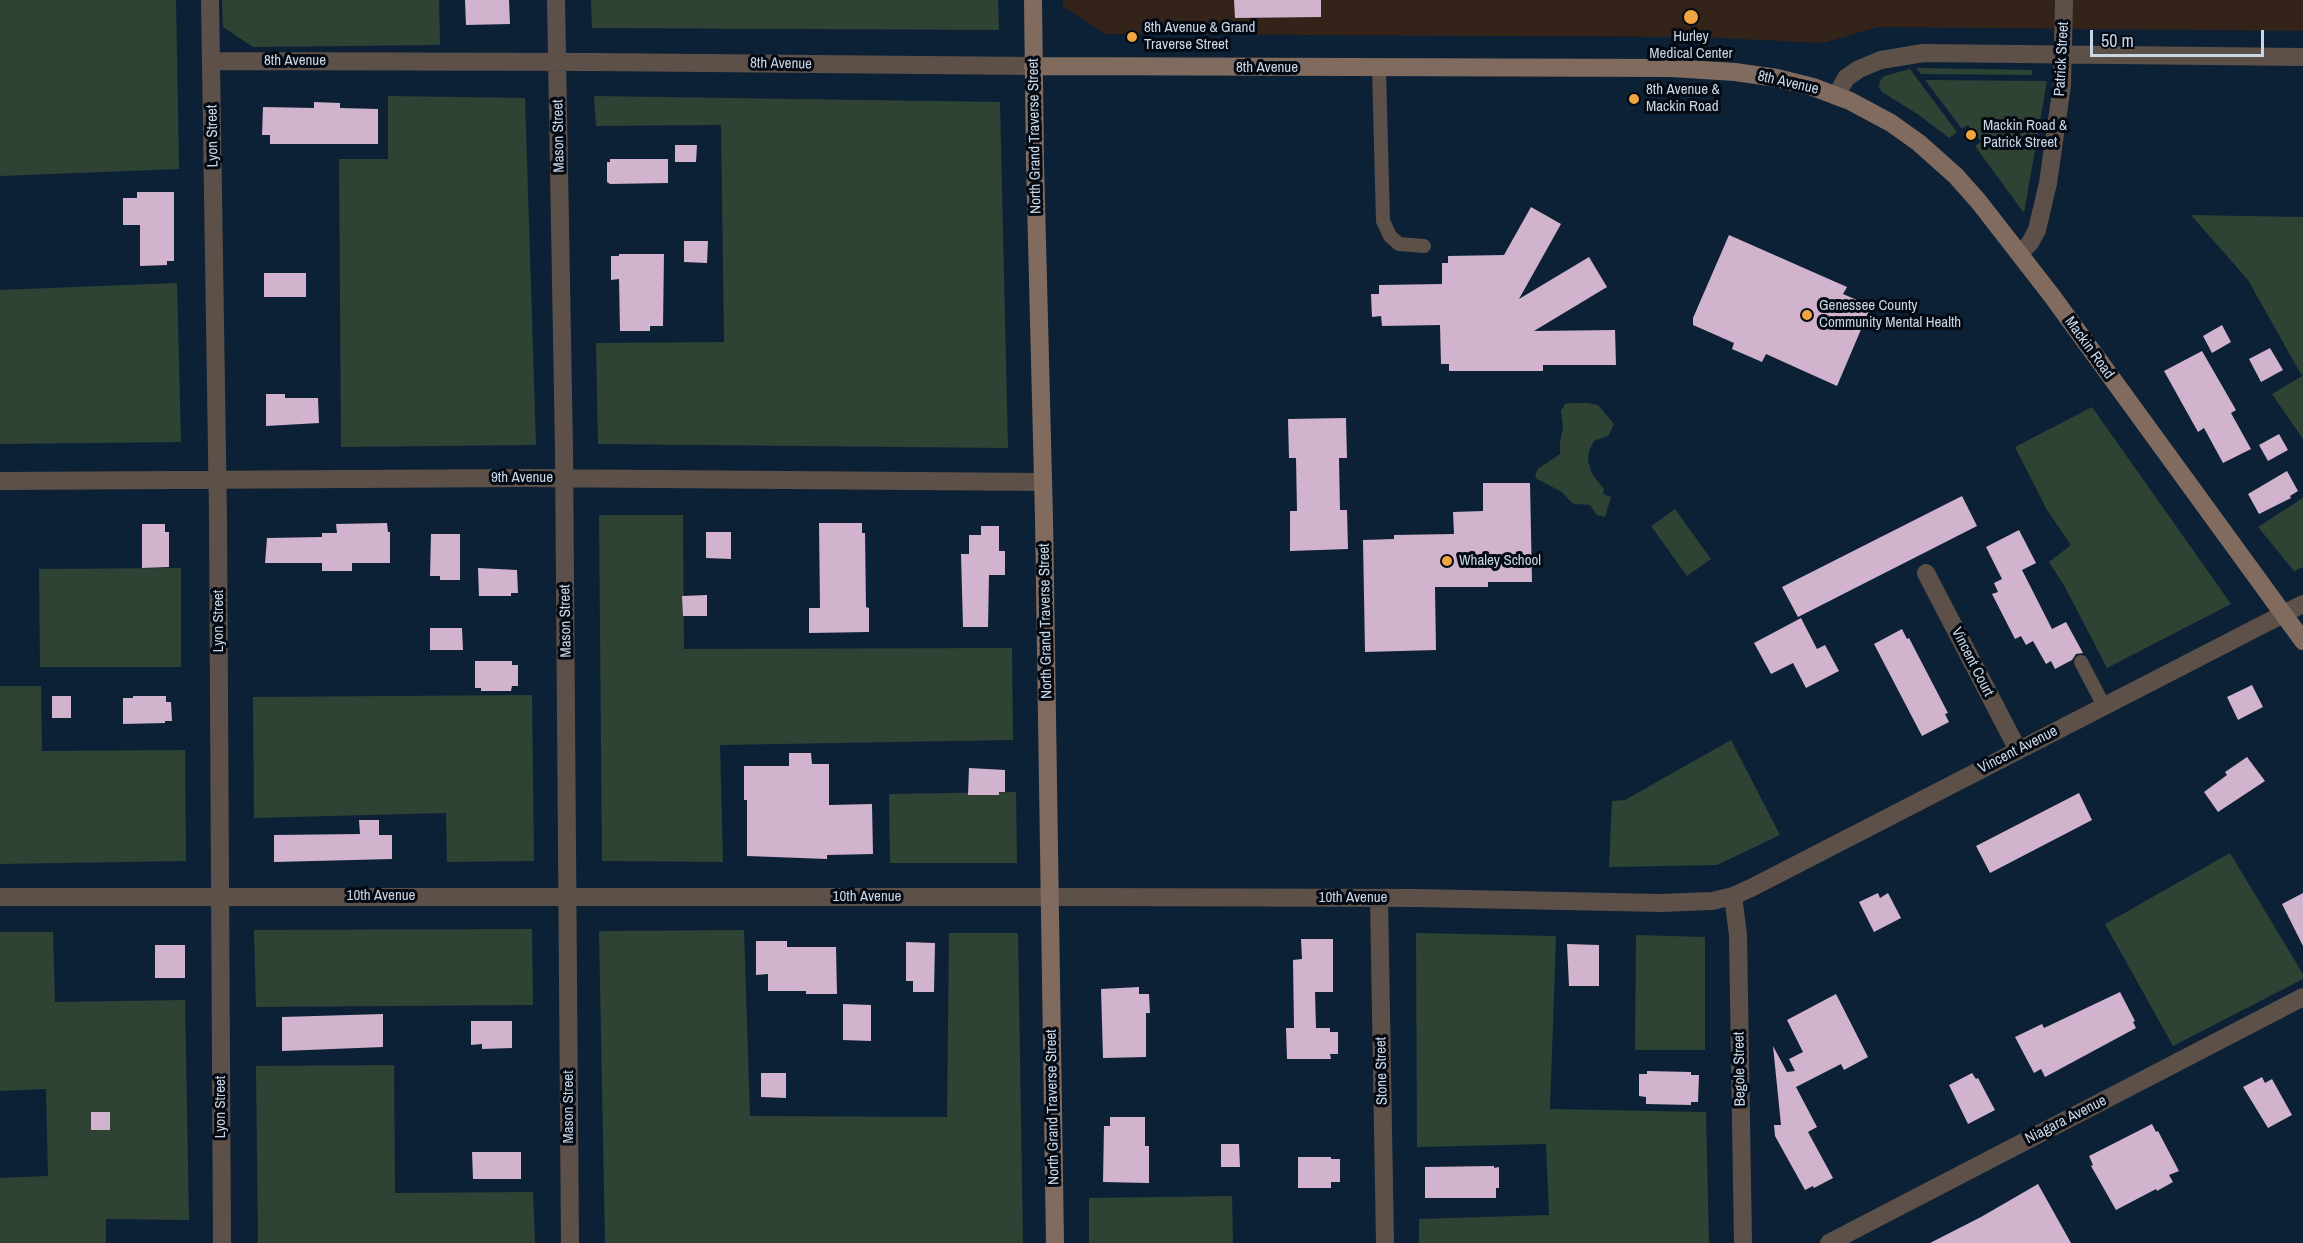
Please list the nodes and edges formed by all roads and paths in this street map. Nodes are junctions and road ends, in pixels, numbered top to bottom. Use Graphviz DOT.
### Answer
graph roads {
  1 [pos="210,0"];
  2 [pos="556,0"];
  3 [pos="1033,0"];
  4 [pos="2064,0"];
  5 [pos="2064,55"];
  6 [pos="2303,57"];
  7 [pos="212,61"];
  8 [pos="558,62"];
  9 [pos="1033,66"];
  10 [pos="1379,69"];
  11 [pos="1836,96"];
  12 [pos="1424,246"];
  13 [pos="2020,253"];
  14 [pos="565,478"];
  15 [pos="218,479"];
  16 [pos="0,481"];
  17 [pos="1043,482"];
  18 [pos="1926,573"];
  19 [pos="2303,604"];
  20 [pos="2283,614"];
  21 [pos="2303,641"];
  22 [pos="2081,662"];
  23 [pos="2104,706"];
  24 [pos="2018,750"];
  25 [pos="220,896"];
  26 [pos="568,896"];
  27 [pos="1733,896"];
  28 [pos="0,897"];
  29 [pos="1050,897"];
  30 [pos="1379,898"];
  31 [pos="2303,997"];
  32 [pos="222,1243"];
  33 [pos="570,1243"];
  34 [pos="1055,1243"];
  35 [pos="1385,1243"];
  36 [pos="1743,1243"];
  37 [pos="1829,1243"];
  1 -- 7 [label="street, Lyon Street"];
  2 -- 8 [label="street, Mason Street"];
  3 -- 9 [label="street, North Grand Traverse Street"];
  4 -- 5 [label="street, Patrick Street"];
  5 -- 6 [label="street, 8th Avenue"];
  5 -- 11 [label="street, 8th Avenue"];
  5 -- 13 [label="street, Patrick Street"];
  7 -- 8 [label="street, 8th Avenue"];
  7 -- 15 [label="street, Lyon Street"];
  8 -- 9 [label="street, 8th Avenue"];
  8 -- 14 [label="street, Mason Street"];
  9 -- 10 [label="street, 8th Avenue"];
  9 -- 17 [label="street, North Grand Traverse Street"];
  10 -- 11 [label="street, 8th Avenue"];
  10 -- 12 [label="lane"];
  11 -- 13 [label="street, Mackin Road"];
  13 -- 20 [label="street, Mackin Road"];
  14 -- 15 [label="street, 9th Avenue"];
  14 -- 17 [label="street, 9th Avenue"];
  14 -- 26 [label="street, Mason Street"];
  15 -- 16 [label="street, 9th Avenue"];
  15 -- 25 [label="street, Lyon Street"];
  17 -- 29 [label="street, North Grand Traverse Street"];
  18 -- 24 [label="street, Vincent Court"];
  19 -- 20 [label="street, Vincent Avenue"];
  20 -- 21 [label="street, Mackin Road"];
  20 -- 23 [label="street, Vincent Avenue"];
  22 -- 23 [label="lane"];
  23 -- 24 [label="street, Vincent Avenue"];
  24 -- 27 [label="street, Vincent Avenue"];
  25 -- 26 [label="street, 10th Avenue"];
  25 -- 28 [label="street, 10th Avenue"];
  25 -- 32 [label="street, Lyon Street"];
  26 -- 29 [label="street, 10th Avenue"];
  26 -- 33 [label="street, Mason Street"];
  27 -- 30 [label="street, 10th Avenue"];
  27 -- 36 [label="street, Begole Street"];
  29 -- 30 [label="street, 10th Avenue"];
  29 -- 34 [label="street, North Grand Traverse Street"];
  30 -- 35 [label="street, Stone Street"];
  31 -- 37 [label="street, Niagara Avenue"];
}
